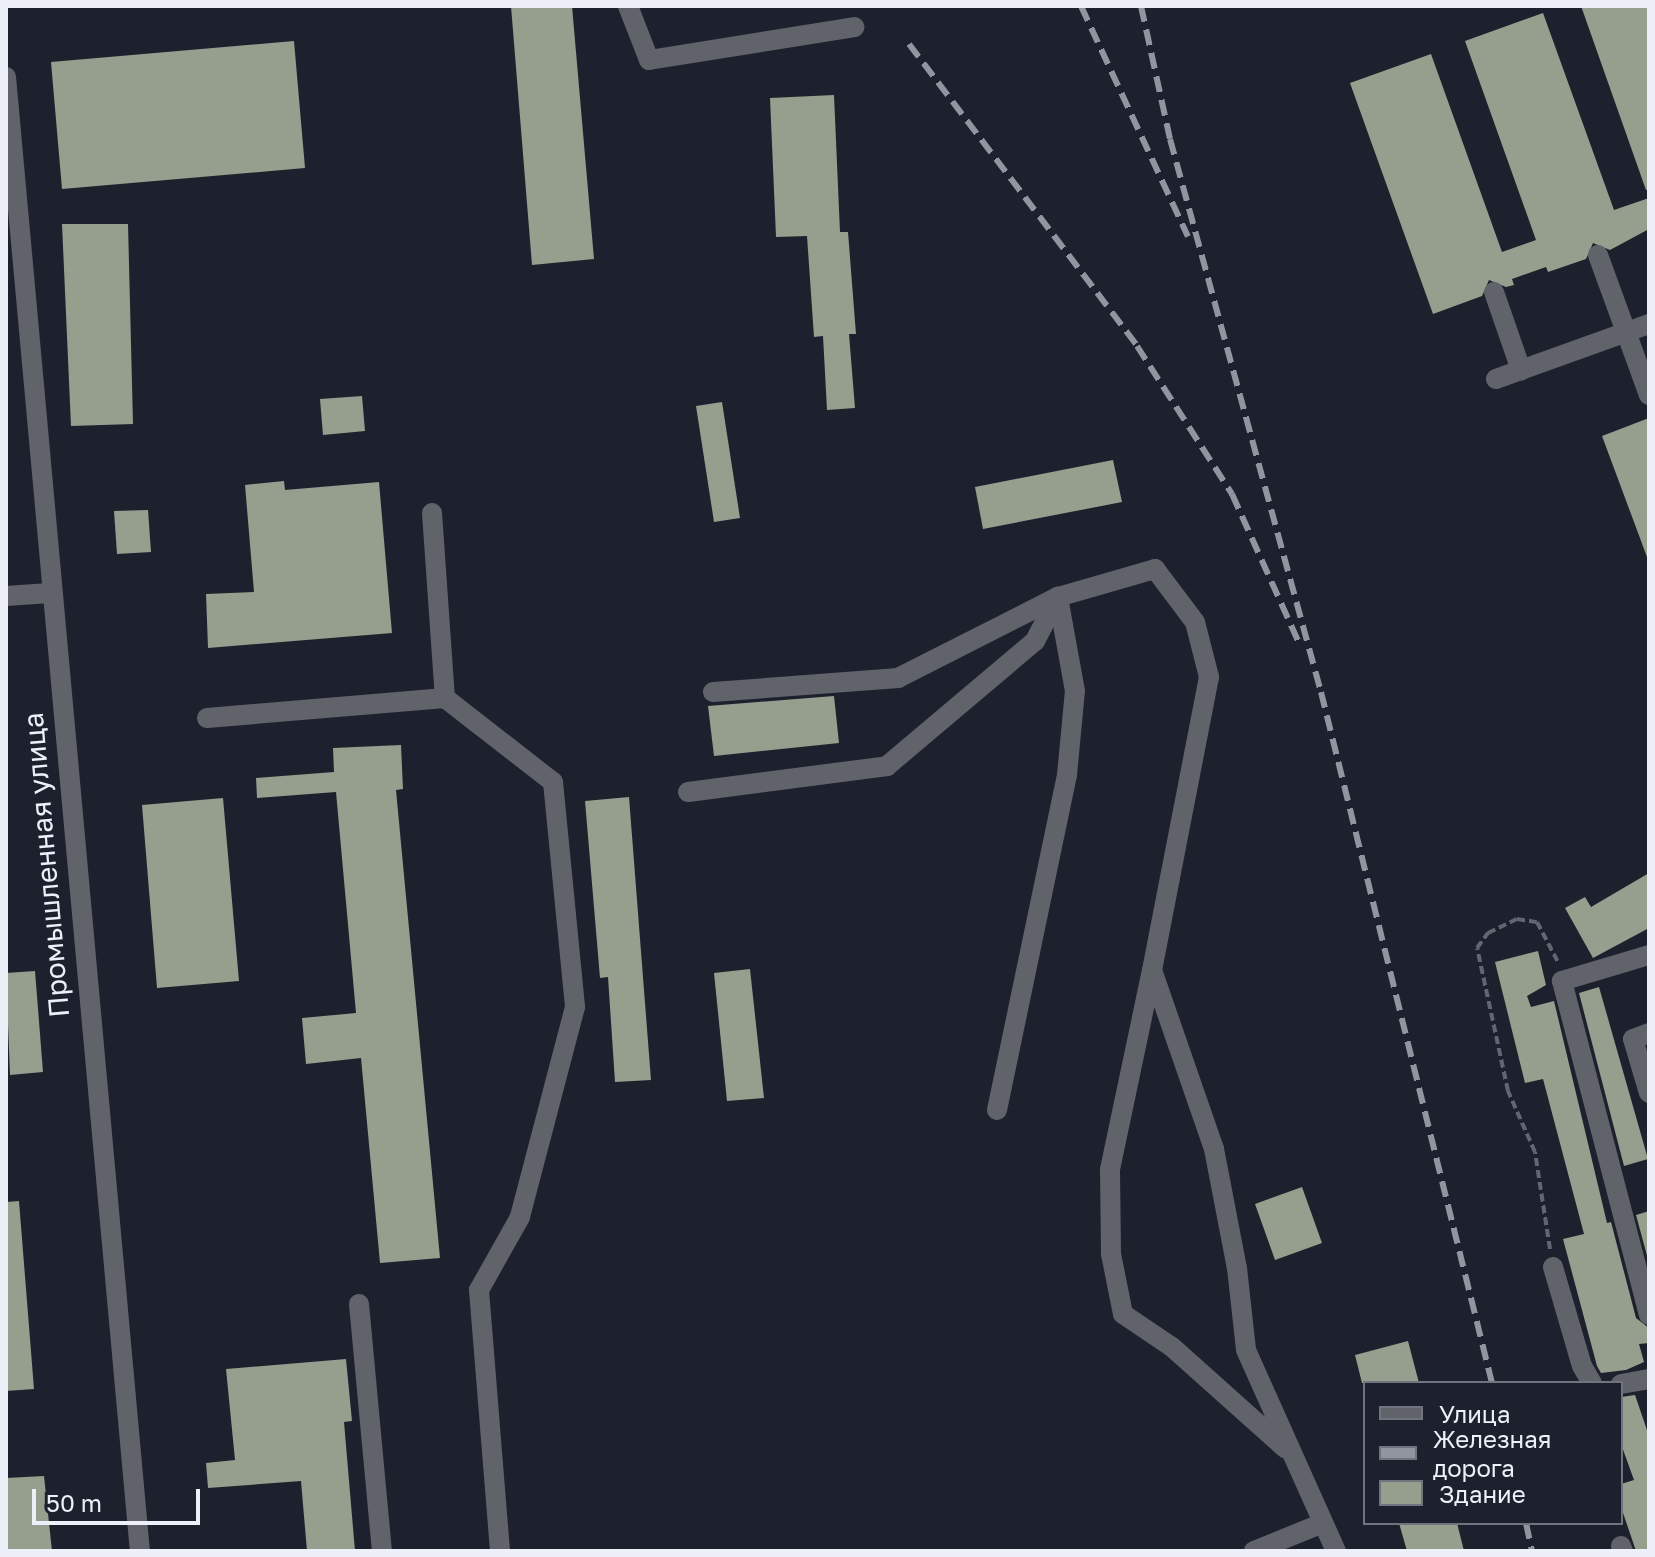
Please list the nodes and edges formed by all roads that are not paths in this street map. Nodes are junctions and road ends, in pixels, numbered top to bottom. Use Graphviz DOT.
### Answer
graph roads {
  1 [pos="628,6"];
  2 [pos="854,27"];
  3 [pos="6,77"];
  4 [pos="9,136"];
  5 [pos="1598,255"];
  6 [pos="1494,292"];
  7 [pos="1649,324"];
  8 [pos="1627,332"];
  9 [pos="1521,370"];
  10 [pos="1496,379"];
  11 [pos="1649,395"];
  12 [pos="432,513"];
  13 [pos="50,593"];
  14 [pos="6,596"];
  15 [pos="1058,597"];
  16 [pos="713,692"];
  17 [pos="445,698"];
  18 [pos="207,718"];
  19 [pos="688,792"];
  20 [pos="1649,955"];
  21 [pos="1152,970"];
  22 [pos="1649,1033"];
  23 [pos="1649,1093"];
  24 [pos="997,1110"];
  25 [pos="1553,1267"];
  26 [pos="359,1304"];
  27 [pos="1649,1315"];
  28 [pos="1649,1379"];
  29 [pos="1591,1381"];
  30 [pos="1623,1384"];
  31 [pos="1292,1454"];
  32 [pos="1323,1523"];
  33 [pos="140,1551"];
  34 [pos="382,1551"];
  35 [pos="500,1551"];
  36 [pos="1254,1551"];
  37 [pos="1336,1551"];
  1 -- 2 [label="street"];
  3 -- 4 [label="street, Промышленная улица"];
  4 -- 13 [label="street, Промышленная улица"];
  5 -- 8 [label="street"];
  6 -- 9 [label="street"];
  7 -- 8 [label="street"];
  8 -- 9 [label="street"];
  8 -- 11 [label="street"];
  9 -- 10 [label="street"];
  12 -- 17 [label="street"];
  13 -- 14 [label="street"];
  13 -- 33 [label="street, Промышленная улица"];
  15 -- 16 [label="street"];
  15 -- 19 [label="street"];
  15 -- 21 [label="street"];
  15 -- 24 [label="street"];
  17 -- 18 [label="street"];
  17 -- 35 [label="street"];
  20 -- 27 [label="street"];
  21 -- 31 [label="street"];
  21 -- 31 [label="street"];
  22 -- 23 [label="street"];
  25 -- 29 [label="street"];
  26 -- 34 [label="street"];
  28 -- 30 [label="street"];
  31 -- 32 [label="street"];
  32 -- 36 [label="street"];
  32 -- 37 [label="street"];
}
